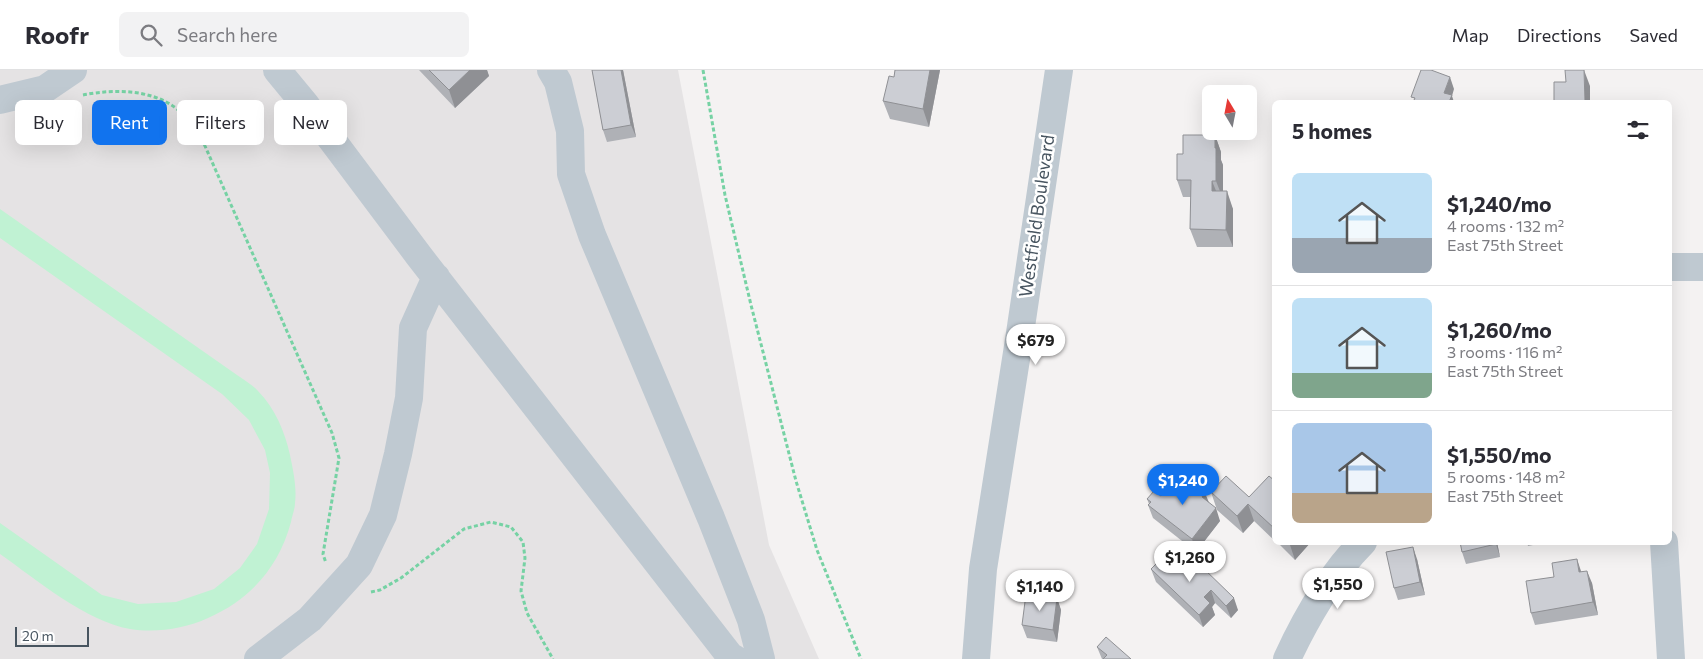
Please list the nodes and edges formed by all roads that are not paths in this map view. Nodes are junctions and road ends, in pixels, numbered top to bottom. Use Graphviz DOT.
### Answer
graph roads {
  1 [pos="73,70"];
  2 [pos="277,70"];
  3 [pos="552,70"];
  4 [pos="1059,70"];
  5 [pos="0,100"];
  6 [pos="1672,267"];
  7 [pos="1703,267"];
  8 [pos="436,278"];
  9 [pos="1361,545"];
  10 [pos="1664,545"];
  11 [pos="258,659"];
  12 [pos="735,659"];
  13 [pos="761,659"];
  14 [pos="976,659"];
  15 [pos="1287,659"];
  16 [pos="1671,659"];
  1 -- 5 [label="street"];
  2 -- 8 [label="street"];
  3 -- 13 [label="street"];
  4 -- 14 [label="street, Westfield Boulevard"];
  6 -- 7 [label="street"];
  8 -- 11 [label="street"];
  8 -- 12 [label="street"];
  9 -- 15 [label="street"];
  10 -- 16 [label="street"];
}
